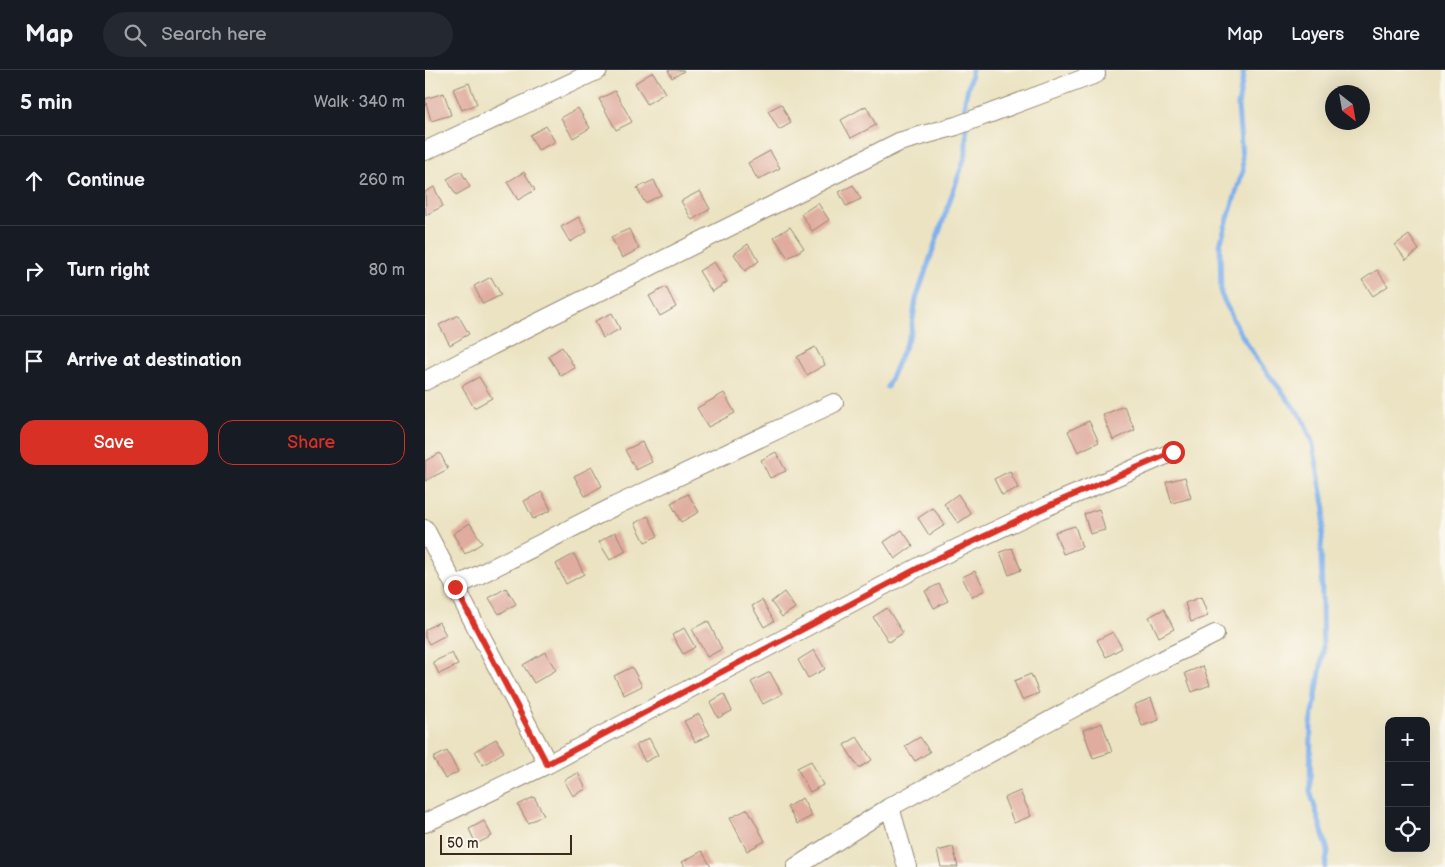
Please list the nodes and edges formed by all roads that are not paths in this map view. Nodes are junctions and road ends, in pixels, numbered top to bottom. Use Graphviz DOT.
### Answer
graph roads {
  1 [pos="598,70"];
  2 [pos="1096,74"];
  3 [pos="425,151"];
  4 [pos="425,381"];
  5 [pos="834,403"];
  6 [pos="1173,452"];
  7 [pos="425,529"];
  8 [pos="455,587"];
  9 [pos="1215,634"];
  10 [pos="547,764"];
  11 [pos="890,807"];
  12 [pos="425,823"];
  13 [pos="796,867"];
  14 [pos="907,867"];
  1 -- 3 [label="street"];
  2 -- 4 [label="street"];
  5 -- 8 [label="street"];
  6 -- 10 [label="street"];
  7 -- 8 [label="street"];
  8 -- 10 [label="street"];
  9 -- 11 [label="street"];
  10 -- 12 [label="street"];
  11 -- 13 [label="street"];
  11 -- 14 [label="street"];
}
